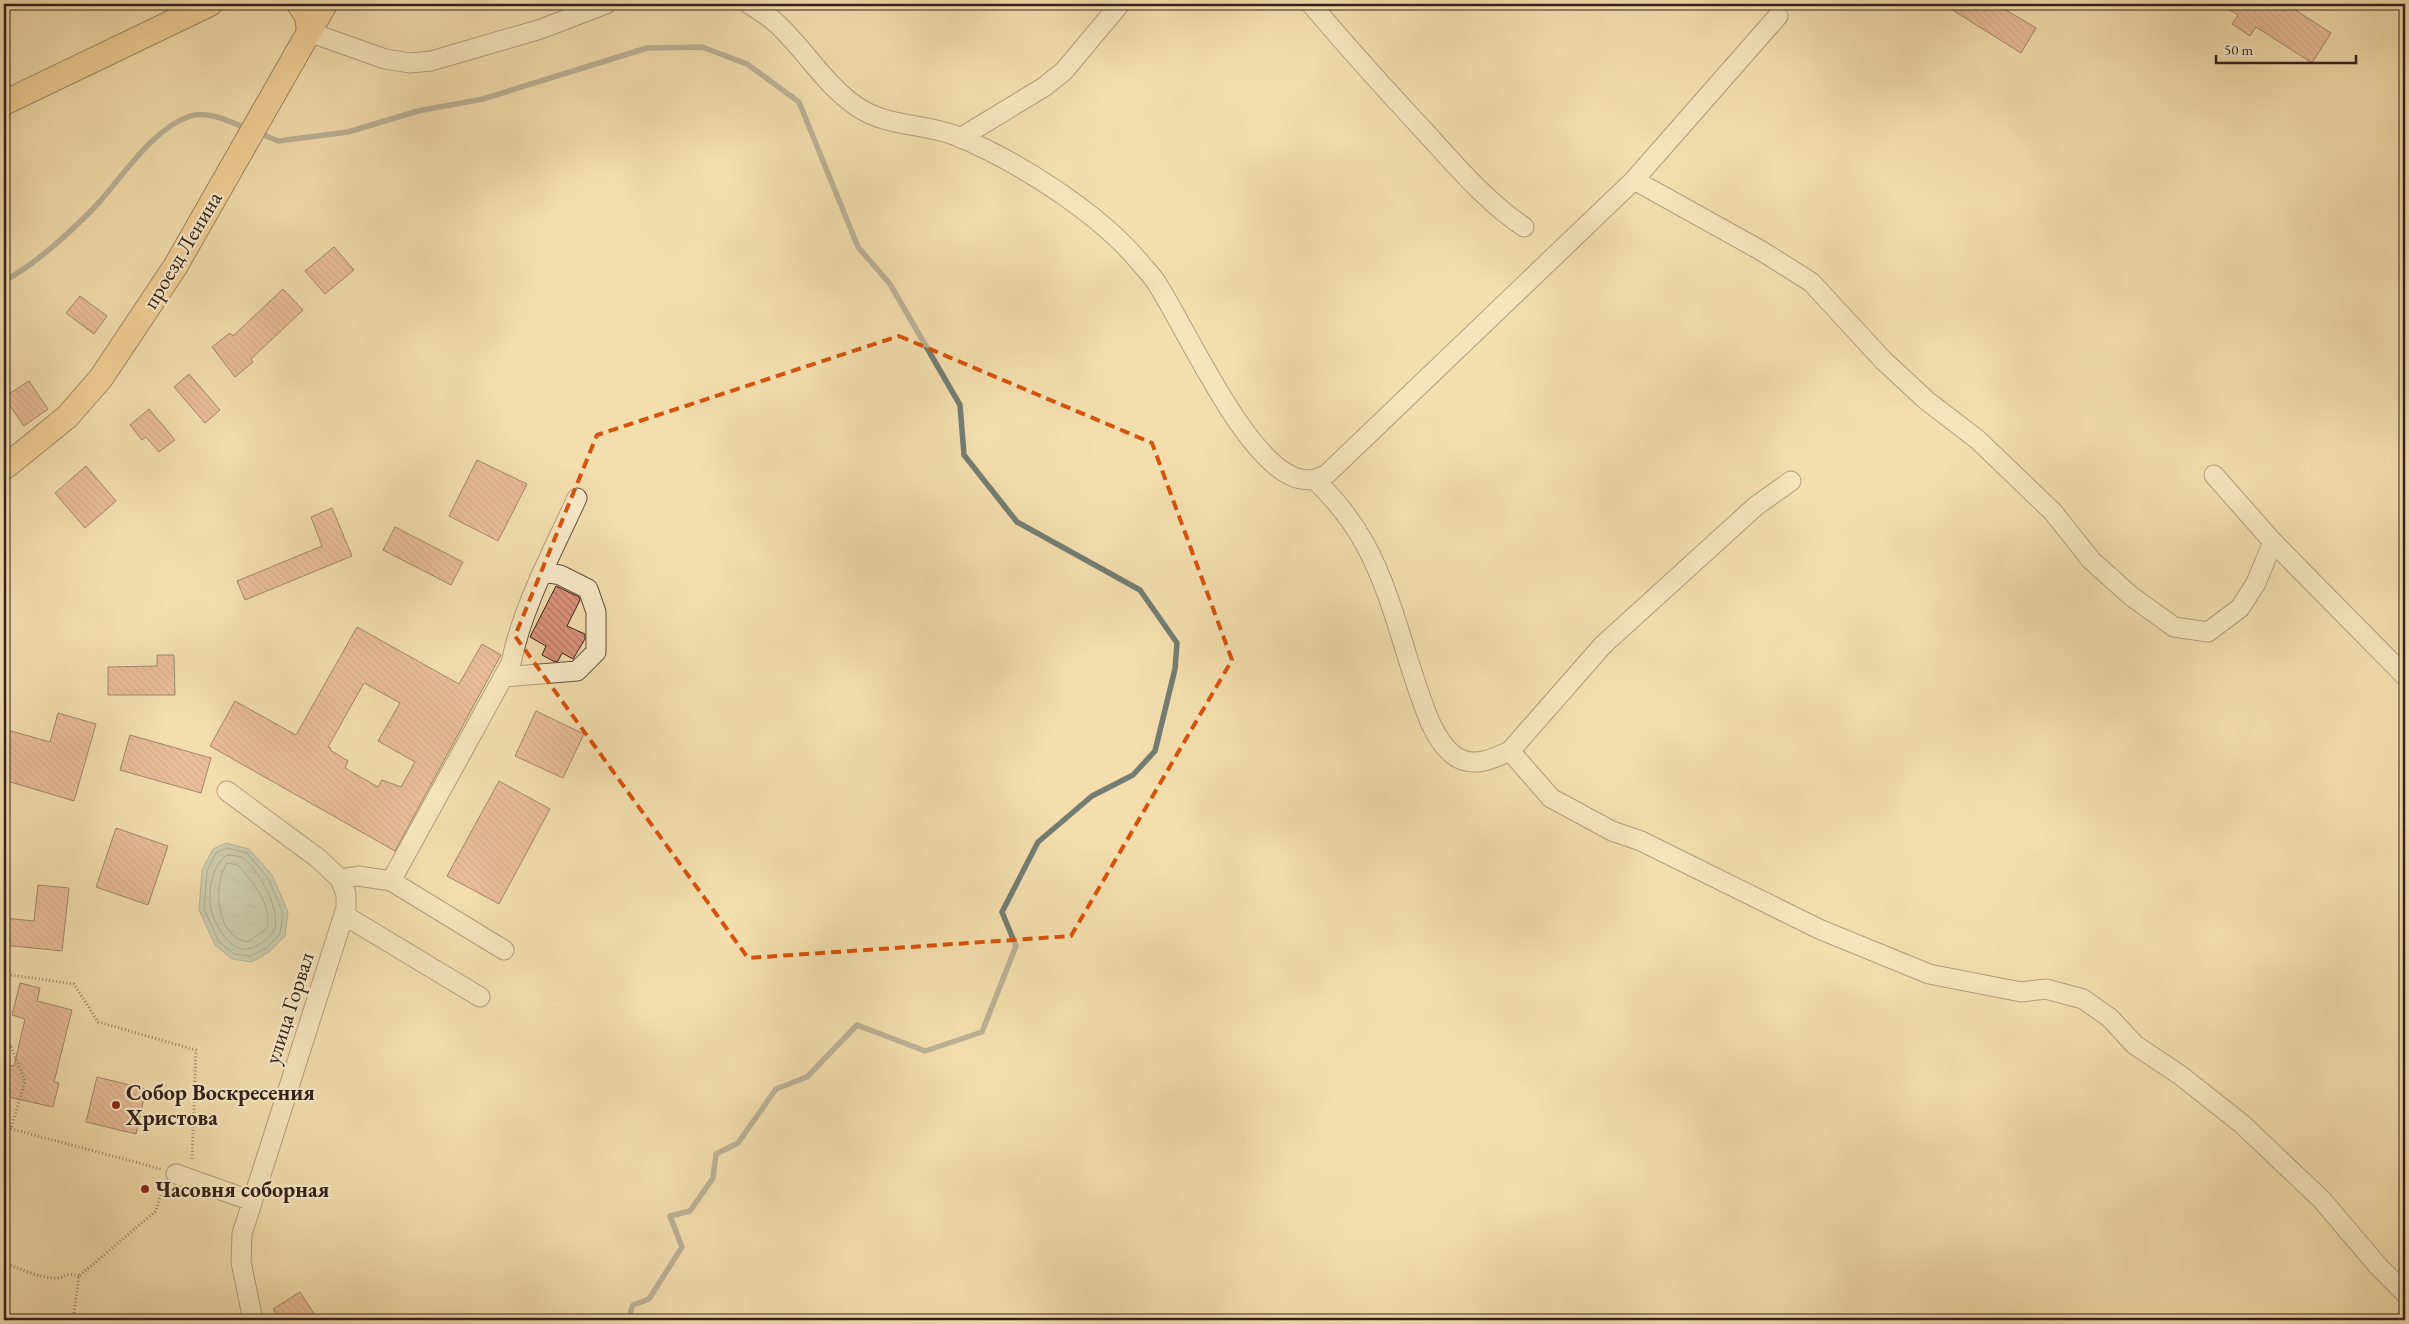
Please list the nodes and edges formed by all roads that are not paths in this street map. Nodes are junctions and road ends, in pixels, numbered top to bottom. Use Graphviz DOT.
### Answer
graph roads {
  1 [pos="210,4"];
  2 [pos="298,4"];
  3 [pos="325,4"];
  4 [pos="606,4"];
  5 [pos="749,4"];
  6 [pos="1120,4"];
  7 [pos="1311,4"];
  8 [pos="1778,16"];
  9 [pos="309,32"];
  10 [pos="4,103"];
  11 [pos="960,138"];
  12 [pos="1634,180"];
  13 [pos="1524,227"];
  14 [pos="4,468"];
  15 [pos="2214,475"];
  16 [pos="1315,480"];
  17 [pos="1791,480"];
  18 [pos="577,498"];
  19 [pos="2273,542"];
  20 [pos="544,572"];
  21 [pos="2405,676"];
  22 [pos="504,677"];
  23 [pos="1510,750"];
  24 [pos="227,791"];
  25 [pos="340,879"];
  26 [pos="391,881"];
  27 [pos="344,915"];
  28 [pos="504,950"];
  29 [pos="480,997"];
  30 [pos="181,1176"];
  31 [pos="252,1201"];
  32 [pos="2405,1293"];
  33 [pos="253,1320"];
  1 -- 10 [label="main road"];
  2 -- 9 [label="main road"];
  3 -- 9 [label="main road, проезд Ленина"];
  4 -- 9 [label="street"];
  5 -- 11 [label="street"];
  6 -- 11 [label="street"];
  7 -- 13 [label="street"];
  8 -- 12 [label="street"];
  9 -- 14 [label="main road, проезд Ленина"];
  11 -- 16 [label="street"];
  12 -- 16 [label="street"];
  12 -- 19 [label="street"];
  15 -- 19 [label="street"];
  16 -- 23 [label="street"];
  17 -- 23 [label="street"];
  18 -- 20 [label="street"];
  19 -- 21 [label="street"];
  20 -- 22 [label="street"];
  20 -- 22 [label="street"];
  22 -- 26 [label="street"];
  23 -- 32 [label="street"];
  24 -- 25 [label="street"];
  25 -- 26 [label="street"];
  25 -- 27 [label="street, улица Горвал"];
  26 -- 28 [label="street"];
  27 -- 29 [label="street"];
  27 -- 31 [label="street, улица Горвал"];
  30 -- 31 [label="street"];
  31 -- 33 [label="street, улица Горвал"];
}
